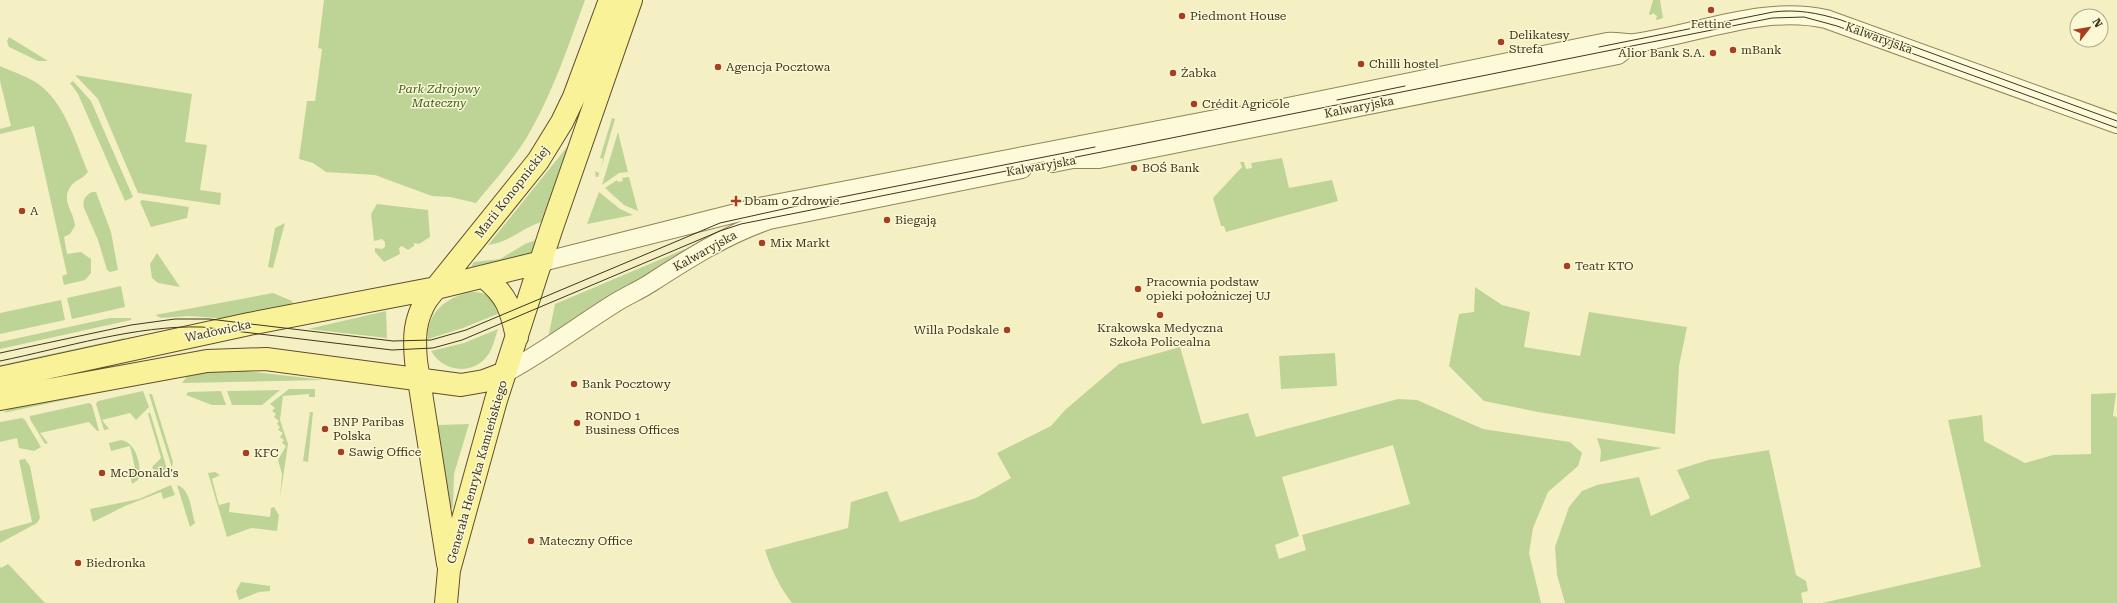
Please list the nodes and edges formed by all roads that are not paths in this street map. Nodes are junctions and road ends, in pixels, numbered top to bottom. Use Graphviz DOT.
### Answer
graph roads {
  1 [pos="610,0"];
  2 [pos="631,0"];
  3 [pos="1633,43"];
  4 [pos="2117,124"];
  5 [pos="542,262"];
  6 [pos="484,277"];
  7 [pos="436,288"];
  8 [pos="517,337"];
  9 [pos="505,373"];
  10 [pos="0,378"];
  11 [pos="419,380"];
  12 [pos="0,400"];
  13 [pos="449,570"];
  14 [pos="446,603"];
  1 -- 7 [label="main road, Marii Konopnickiej"];
  2 -- 5 [label="main road"];
  3 -- 4 [label="street, Kalwaryjska"];
  3 -- 5 [label="street, Kalwaryjska"];
  3 -- 9 [label="street, Kalwaryjska"];
  5 -- 6 [label="main road"];
  5 -- 8 [label="main road"];
  6 -- 7 [label="main road"];
  6 -- 8 [label="main road"];
  7 -- 10 [label="main road, Wadowicka"];
  7 -- 11 [label="main road"];
  8 -- 9 [label="main road"];
  9 -- 11 [label="main road"];
  9 -- 13 [label="main road, Generała Henryka Kamieńskiego"];
  11 -- 12 [label="main road"];
  11 -- 13 [label="main road, Generała Henryka Kamieńskiego"];
  13 -- 14 [label="main road, Generała Henryka Kamieńskiego"];
}
